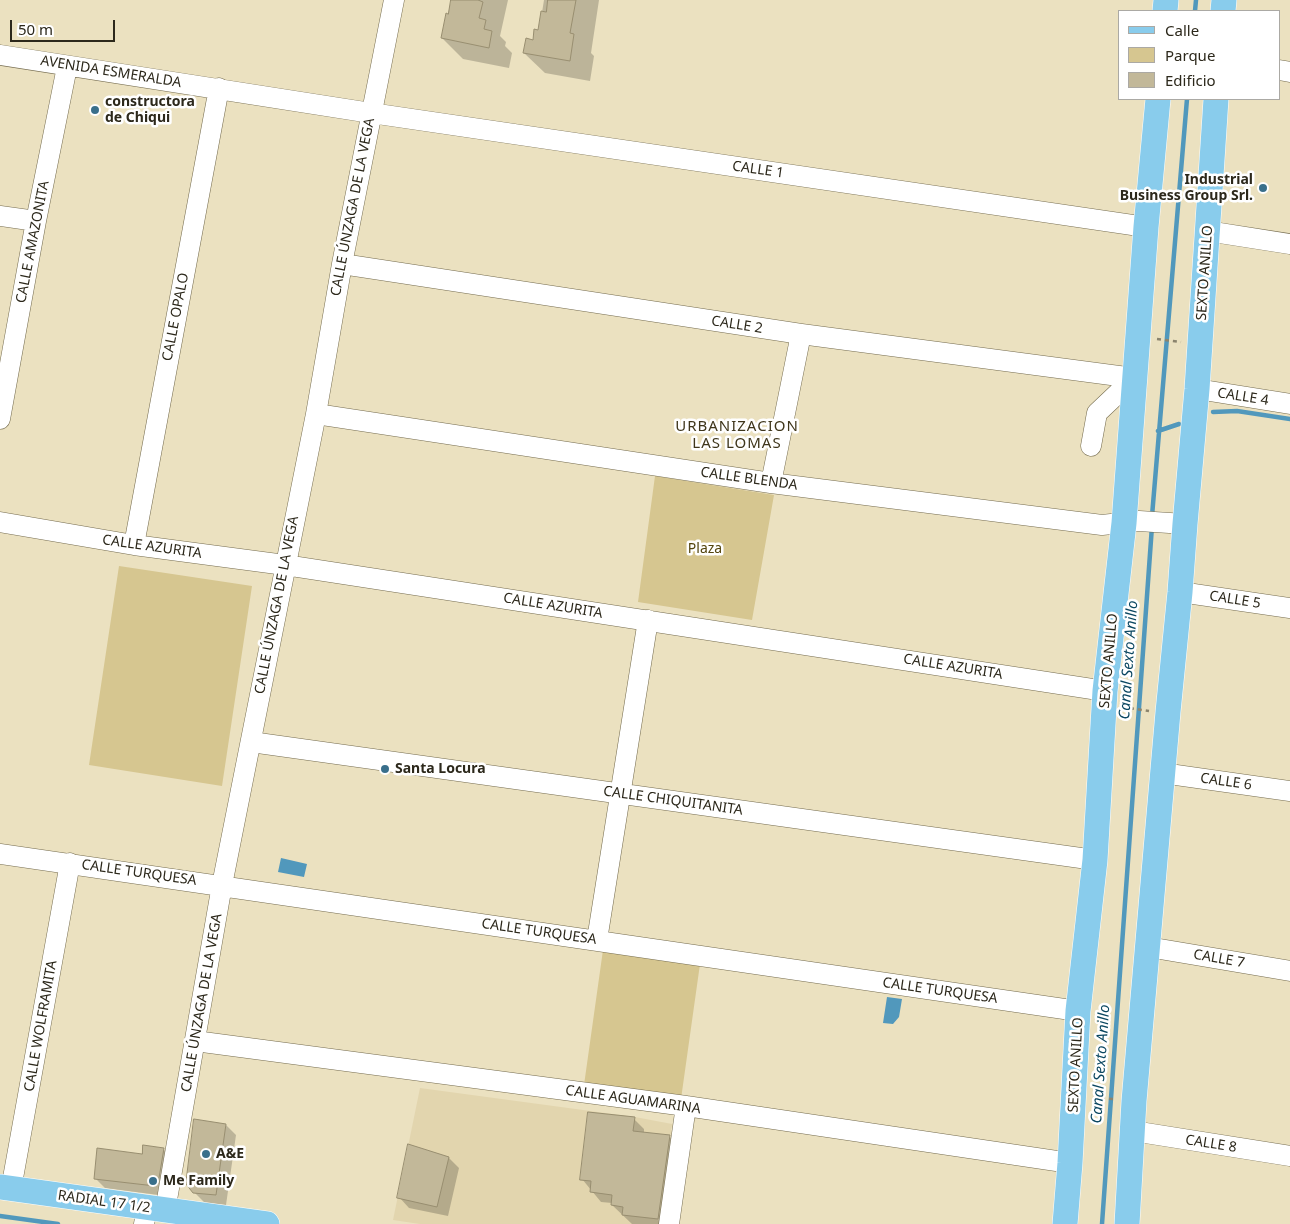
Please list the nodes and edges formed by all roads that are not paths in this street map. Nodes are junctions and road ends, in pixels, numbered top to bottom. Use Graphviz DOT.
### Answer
graph roads {
  1 [pos="394,0"];
  2 [pos="0,55"];
  3 [pos="67,67"];
  4 [pos="219,88"];
  5 [pos="1158,100"];
  6 [pos="1216,100"];
  7 [pos="371,113"];
  8 [pos="0,216"];
  9 [pos="36,221"];
  10 [pos="1146,227"];
  11 [pos="1207,231"];
  12 [pos="1290,244"];
  13 [pos="342,264"];
  14 [pos="801,334"];
  15 [pos="5,368"];
  16 [pos="1134,378"];
  17 [pos="1197,389"];
  18 [pos="1290,404"];
  19 [pos="316,414"];
  20 [pos="0,419"];
  21 [pos="1091,446"];
  22 [pos="771,483"];
  23 [pos="0,522"];
  24 [pos="1132,522"];
  25 [pos="1177,523"];
  26 [pos="134,546"];
  27 [pos="285,566"];
  28 [pos="1180,592"];
  29 [pos="1290,608"];
  30 [pos="648,620"];
  31 [pos="1112,699"];
  32 [pos="251,742"];
  33 [pos="1162,773"];
  34 [pos="1290,791"];
  35 [pos="620,793"];
  36 [pos="0,854"];
  37 [pos="1095,860"];
  38 [pos="70,863"];
  39 [pos="222,885"];
  40 [pos="597,940"];
  41 [pos="1148,947"];
  42 [pos="1290,971"];
  43 [pos="1078,1011"];
  44 [pos="195,1041"];
  45 [pos="686,1106"];
  46 [pos="1132,1131"];
  47 [pos="1290,1156"];
  48 [pos="1070,1163"];
  49 [pos="5,1188"];
  50 [pos="150,1216"];
  51 [pos="267,1224"];
  52 [pos="668,1224"];
  53 [pos="1065,1224"];
  54 [pos="1127,1224"];
  1 -- 7 [label="street, CALLE ÚNZAGA DE LA VEGA"];
  2 -- 3 [label="street, AVENIDA ESMERALDA"];
  3 -- 4 [label="street, AVENIDA ESMERALDA"];
  3 -- 9 [label="street, CALLE AMAZONITA"];
  4 -- 7 [label="street, AVENIDA ESMERALDA"];
  4 -- 26 [label="street, CALLE OPALO"];
  5 -- 10 [label="main road, SEXTO ANILLO"];
  6 -- 11 [label="main road, SEXTO ANILLO"];
  7 -- 10 [label="street, CALLE 1"];
  7 -- 13 [label="street, CALLE ÚNZAGA DE LA VEGA"];
  8 -- 9 [label="street"];
  9 -- 15 [label="street, CALLE AMAZONITA"];
  10 -- 16 [label="main road, SEXTO ANILLO"];
  11 -- 12 [label="street"];
  11 -- 17 [label="main road, SEXTO ANILLO"];
  13 -- 14 [label="street, CALLE 2"];
  13 -- 19 [label="street, CALLE ÚNZAGA DE LA VEGA"];
  14 -- 16 [label="street, CALLE 2"];
  14 -- 22 [label="street"];
  15 -- 20 [label="street, CALLE AMAZONITA"];
  16 -- 21 [label="street"];
  16 -- 24 [label="main road, SEXTO ANILLO"];
  17 -- 18 [label="street, CALLE 4"];
  17 -- 25 [label="main road, SEXTO ANILLO"];
  19 -- 22 [label="street, CALLE BLENDA"];
  19 -- 27 [label="street, CALLE ÚNZAGA DE LA VEGA"];
  22 -- 24 [label="street, CALLE BLENDA"];
  23 -- 26 [label="street, CALLE AZURITA"];
  24 -- 25 [label="street, CALLE BLENDA"];
  24 -- 31 [label="main road, SEXTO ANILLO"];
  25 -- 28 [label="main road, SEXTO ANILLO"];
  26 -- 27 [label="street, CALLE AZURITA"];
  27 -- 30 [label="street, CALLE AZURITA"];
  27 -- 32 [label="street, CALLE ÚNZAGA DE LA VEGA"];
  28 -- 29 [label="street, CALLE 5"];
  28 -- 33 [label="main road, SEXTO ANILLO"];
  30 -- 31 [label="street, CALLE AZURITA"];
  30 -- 35 [label="street"];
  31 -- 37 [label="main road, SEXTO ANILLO"];
  32 -- 35 [label="street, CALLE CHIQUITANITA"];
  32 -- 39 [label="street, CALLE ÚNZAGA DE LA VEGA"];
  33 -- 34 [label="street, CALLE 6"];
  33 -- 41 [label="main road, SEXTO ANILLO"];
  35 -- 37 [label="street, CALLE CHIQUITANITA"];
  35 -- 40 [label="street"];
  36 -- 38 [label="street, CALLE TURQUESA"];
  37 -- 43 [label="main road, SEXTO ANILLO"];
  38 -- 39 [label="street, CALLE TURQUESA"];
  38 -- 49 [label="street, CALLE WOLFRAMITA"];
  39 -- 40 [label="street, CALLE TURQUESA"];
  39 -- 44 [label="street, CALLE ÚNZAGA DE LA VEGA"];
  40 -- 43 [label="street, CALLE TURQUESA"];
  41 -- 42 [label="street, CALLE 7"];
  41 -- 46 [label="main road, SEXTO ANILLO"];
  43 -- 48 [label="main road, SEXTO ANILLO"];
  44 -- 45 [label="street, CALLE AGUAMARINA"];
  44 -- 50 [label="street, CALLE ÚNZAGA DE LA VEGA"];
  45 -- 48 [label="street, CALLE AGUAMARINA"];
  45 -- 52 [label="street"];
  46 -- 47 [label="street, CALLE 8"];
  46 -- 54 [label="main road, SEXTO ANILLO"];
  48 -- 53 [label="main road, SEXTO ANILLO"];
  49 -- 50 [label="main road, RADIAL 17 1/2"];
  50 -- 51 [label="main road, RADIAL 17 1/2"];
}
